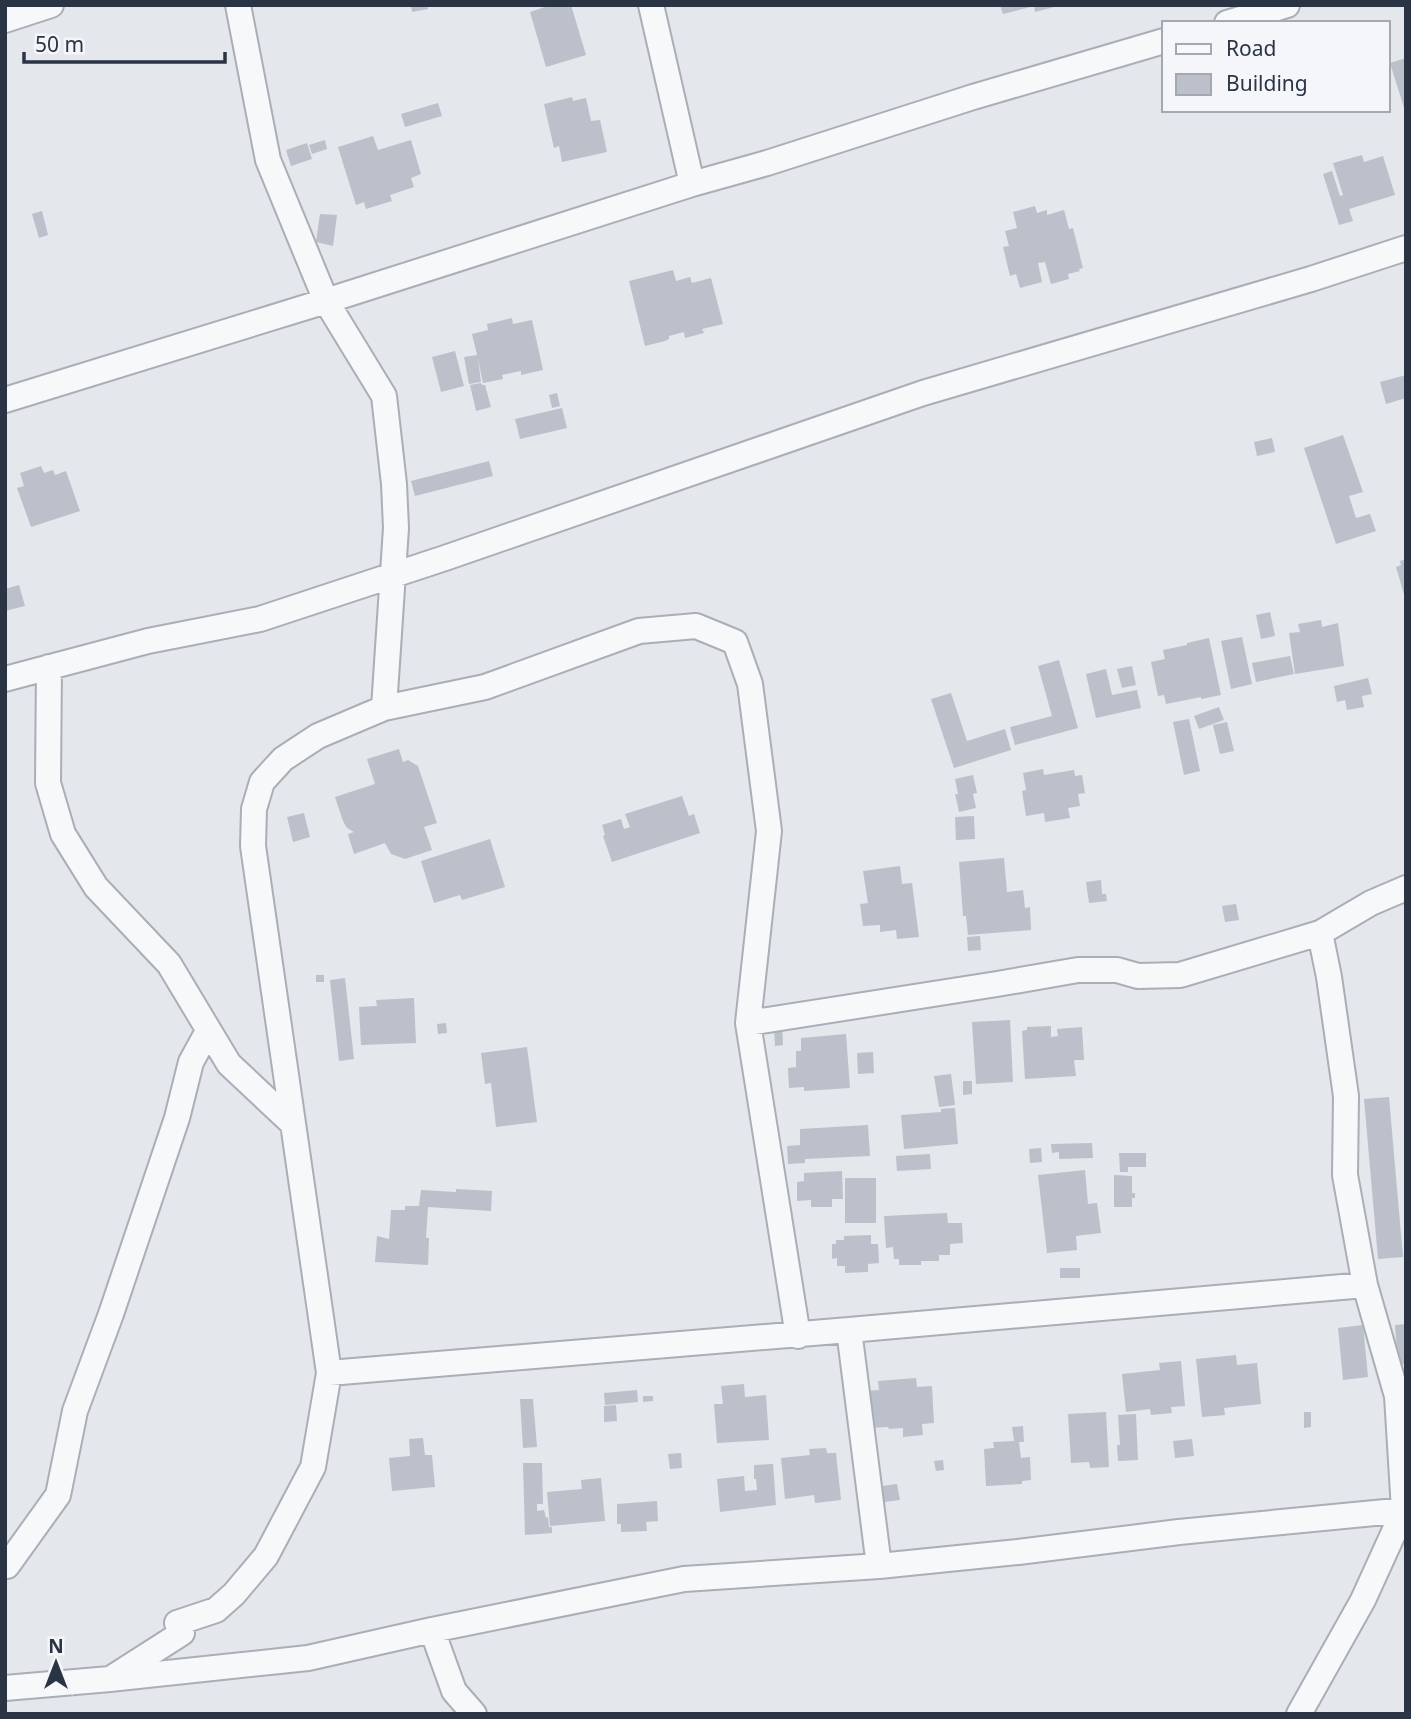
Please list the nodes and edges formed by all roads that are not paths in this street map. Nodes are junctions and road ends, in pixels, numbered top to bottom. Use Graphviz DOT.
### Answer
graph roads {
  1 [pos="51,5"];
  2 [pos="238,5"];
  3 [pos="651,5"];
  4 [pos="1287,5"];
  5 [pos="5,20"];
  6 [pos="1234,21"];
  7 [pos="1162,42"];
  8 [pos="692,184"];
  9 [pos="1406,248"];
  10 [pos="326,301"];
  11 [pos="5,400"];
  12 [pos="394,574"];
  13 [pos="49,667"];
  14 [pos="5,679"];
  15 [pos="384,708"];
  16 [pos="1406,888"];
  17 [pos="1320,933"];
  18 [pos="748,1023"];
  19 [pos="208,1031"];
  20 [pos="293,1124"];
  21 [pos="1365,1285"];
  22 [pos="849,1330"];
  23 [pos="798,1336"];
  24 [pos="328,1373"];
  25 [pos="1405,1510"];
  26 [pos="7,1566"];
  27 [pos="879,1566"];
  28 [pos="432,1630"];
  29 [pos="110,1679"];
  30 [pos="5,1688"];
  31 [pos="474,1714"];
  32 [pos="1299,1714"];
  1 -- 5 [label="street"];
  2 -- 10 [label="street"];
  3 -- 8 [label="street"];
  4 -- 6 [label="street"];
  7 -- 8 [label="street"];
  8 -- 10 [label="street"];
  9 -- 12 [label="street"];
  10 -- 11 [label="street"];
  10 -- 12 [label="street"];
  12 -- 13 [label="street"];
  12 -- 15 [label="street"];
  13 -- 14 [label="street"];
  13 -- 19 [label="street"];
  15 -- 18 [label="street"];
  15 -- 20 [label="street"];
  16 -- 17 [label="street"];
  17 -- 18 [label="street"];
  17 -- 21 [label="street"];
  18 -- 23 [label="street"];
  19 -- 20 [label="street"];
  19 -- 26 [label="street"];
  20 -- 24 [label="street"];
  21 -- 22 [label="street"];
  21 -- 25 [label="street"];
  22 -- 23 [label="street"];
  22 -- 27 [label="street"];
  23 -- 24 [label="street"];
  24 -- 29 [label="street"];
  25 -- 27 [label="street"];
  25 -- 32 [label="street"];
  27 -- 28 [label="street"];
  28 -- 29 [label="street"];
  28 -- 31 [label="street"];
  29 -- 30 [label="street"];
}
